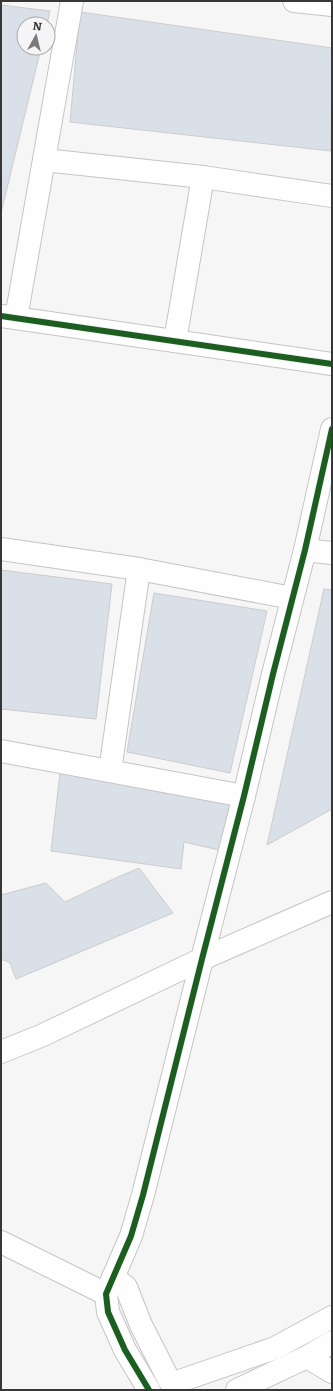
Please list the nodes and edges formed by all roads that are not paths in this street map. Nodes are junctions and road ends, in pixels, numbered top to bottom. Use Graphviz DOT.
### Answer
graph roads {
  1 [pos="72,1"];
  2 [pos="294,1"];
  3 [pos="332,5"];
  4 [pos="44,160"];
  5 [pos="203,177"];
  6 [pos="332,196"];
  7 [pos="8,317"];
  8 [pos="175,341"];
  9 [pos="332,364"];
  10 [pos="332,429"];
  11 [pos="1,549"];
  12 [pos="305,550"];
  13 [pos="332,553"];
  14 [pos="139,569"];
  15 [pos="292,598"];
  16 [pos="1,751"];
  17 [pos="110,771"];
  18 [pos="244,796"];
  19 [pos="332,902"];
  20 [pos="202,959"];
  21 [pos="1,1052"];
  22 [pos="1,1242"];
  23 [pos="110,1285"];
  24 [pos="332,1317"];
  25 [pos="332,1342"];
  26 [pos="306,1356"];
  27 [pos="332,1372"];
  28 [pos="173,1386"];
  29 [pos="150,1390"];
  30 [pos="238,1390"];
  1 -- 4 [label="street"];
  2 -- 3 [label="street"];
  4 -- 5 [label="street"];
  4 -- 7 [label="street"];
  5 -- 6 [label="street"];
  5 -- 8 [label="street"];
  7 -- 8 [label="street"];
  8 -- 9 [label="street"];
  10 -- 12 [label="street"];
  11 -- 14 [label="street"];
  12 -- 13 [label="street"];
  12 -- 15 [label="street"];
  14 -- 15 [label="street"];
  14 -- 17 [label="street"];
  15 -- 18 [label="street"];
  16 -- 17 [label="street"];
  17 -- 18 [label="street"];
  18 -- 20 [label="street"];
  19 -- 20 [label="street"];
  20 -- 21 [label="street"];
  20 -- 23 [label="street"];
  22 -- 23 [label="street"];
  23 -- 28 [label="street"];
  23 -- 29 [label="street"];
  24 -- 28 [label="street"];
  25 -- 26 [label="street"];
  26 -- 27 [label="street"];
  26 -- 30 [label="street"];
}
